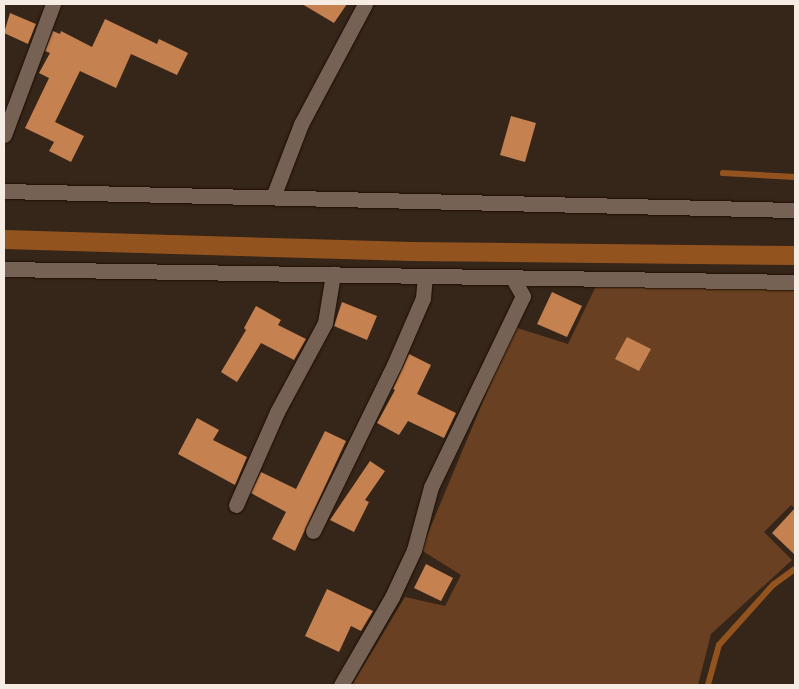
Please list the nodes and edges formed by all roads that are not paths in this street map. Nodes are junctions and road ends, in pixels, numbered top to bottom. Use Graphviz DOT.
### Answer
graph roads {
  1 [pos="53,4"];
  2 [pos="365,4"];
  3 [pos="4,135"];
  4 [pos="4,191"];
  5 [pos="272,197"];
  6 [pos="795,210"];
  7 [pos="4,269"];
  8 [pos="334,274"];
  9 [pos="425,276"];
  10 [pos="512,277"];
  11 [pos="795,282"];
  12 [pos="236,505"];
  13 [pos="313,531"];
  14 [pos="341,685"];
  1 -- 3 [label="street"];
  2 -- 5 [label="street"];
  4 -- 5 [label="street"];
  5 -- 6 [label="street"];
  7 -- 8 [label="street"];
  8 -- 9 [label="street"];
  8 -- 12 [label="street"];
  9 -- 10 [label="street"];
  9 -- 13 [label="street"];
  10 -- 11 [label="street"];
  10 -- 14 [label="street"];
}
